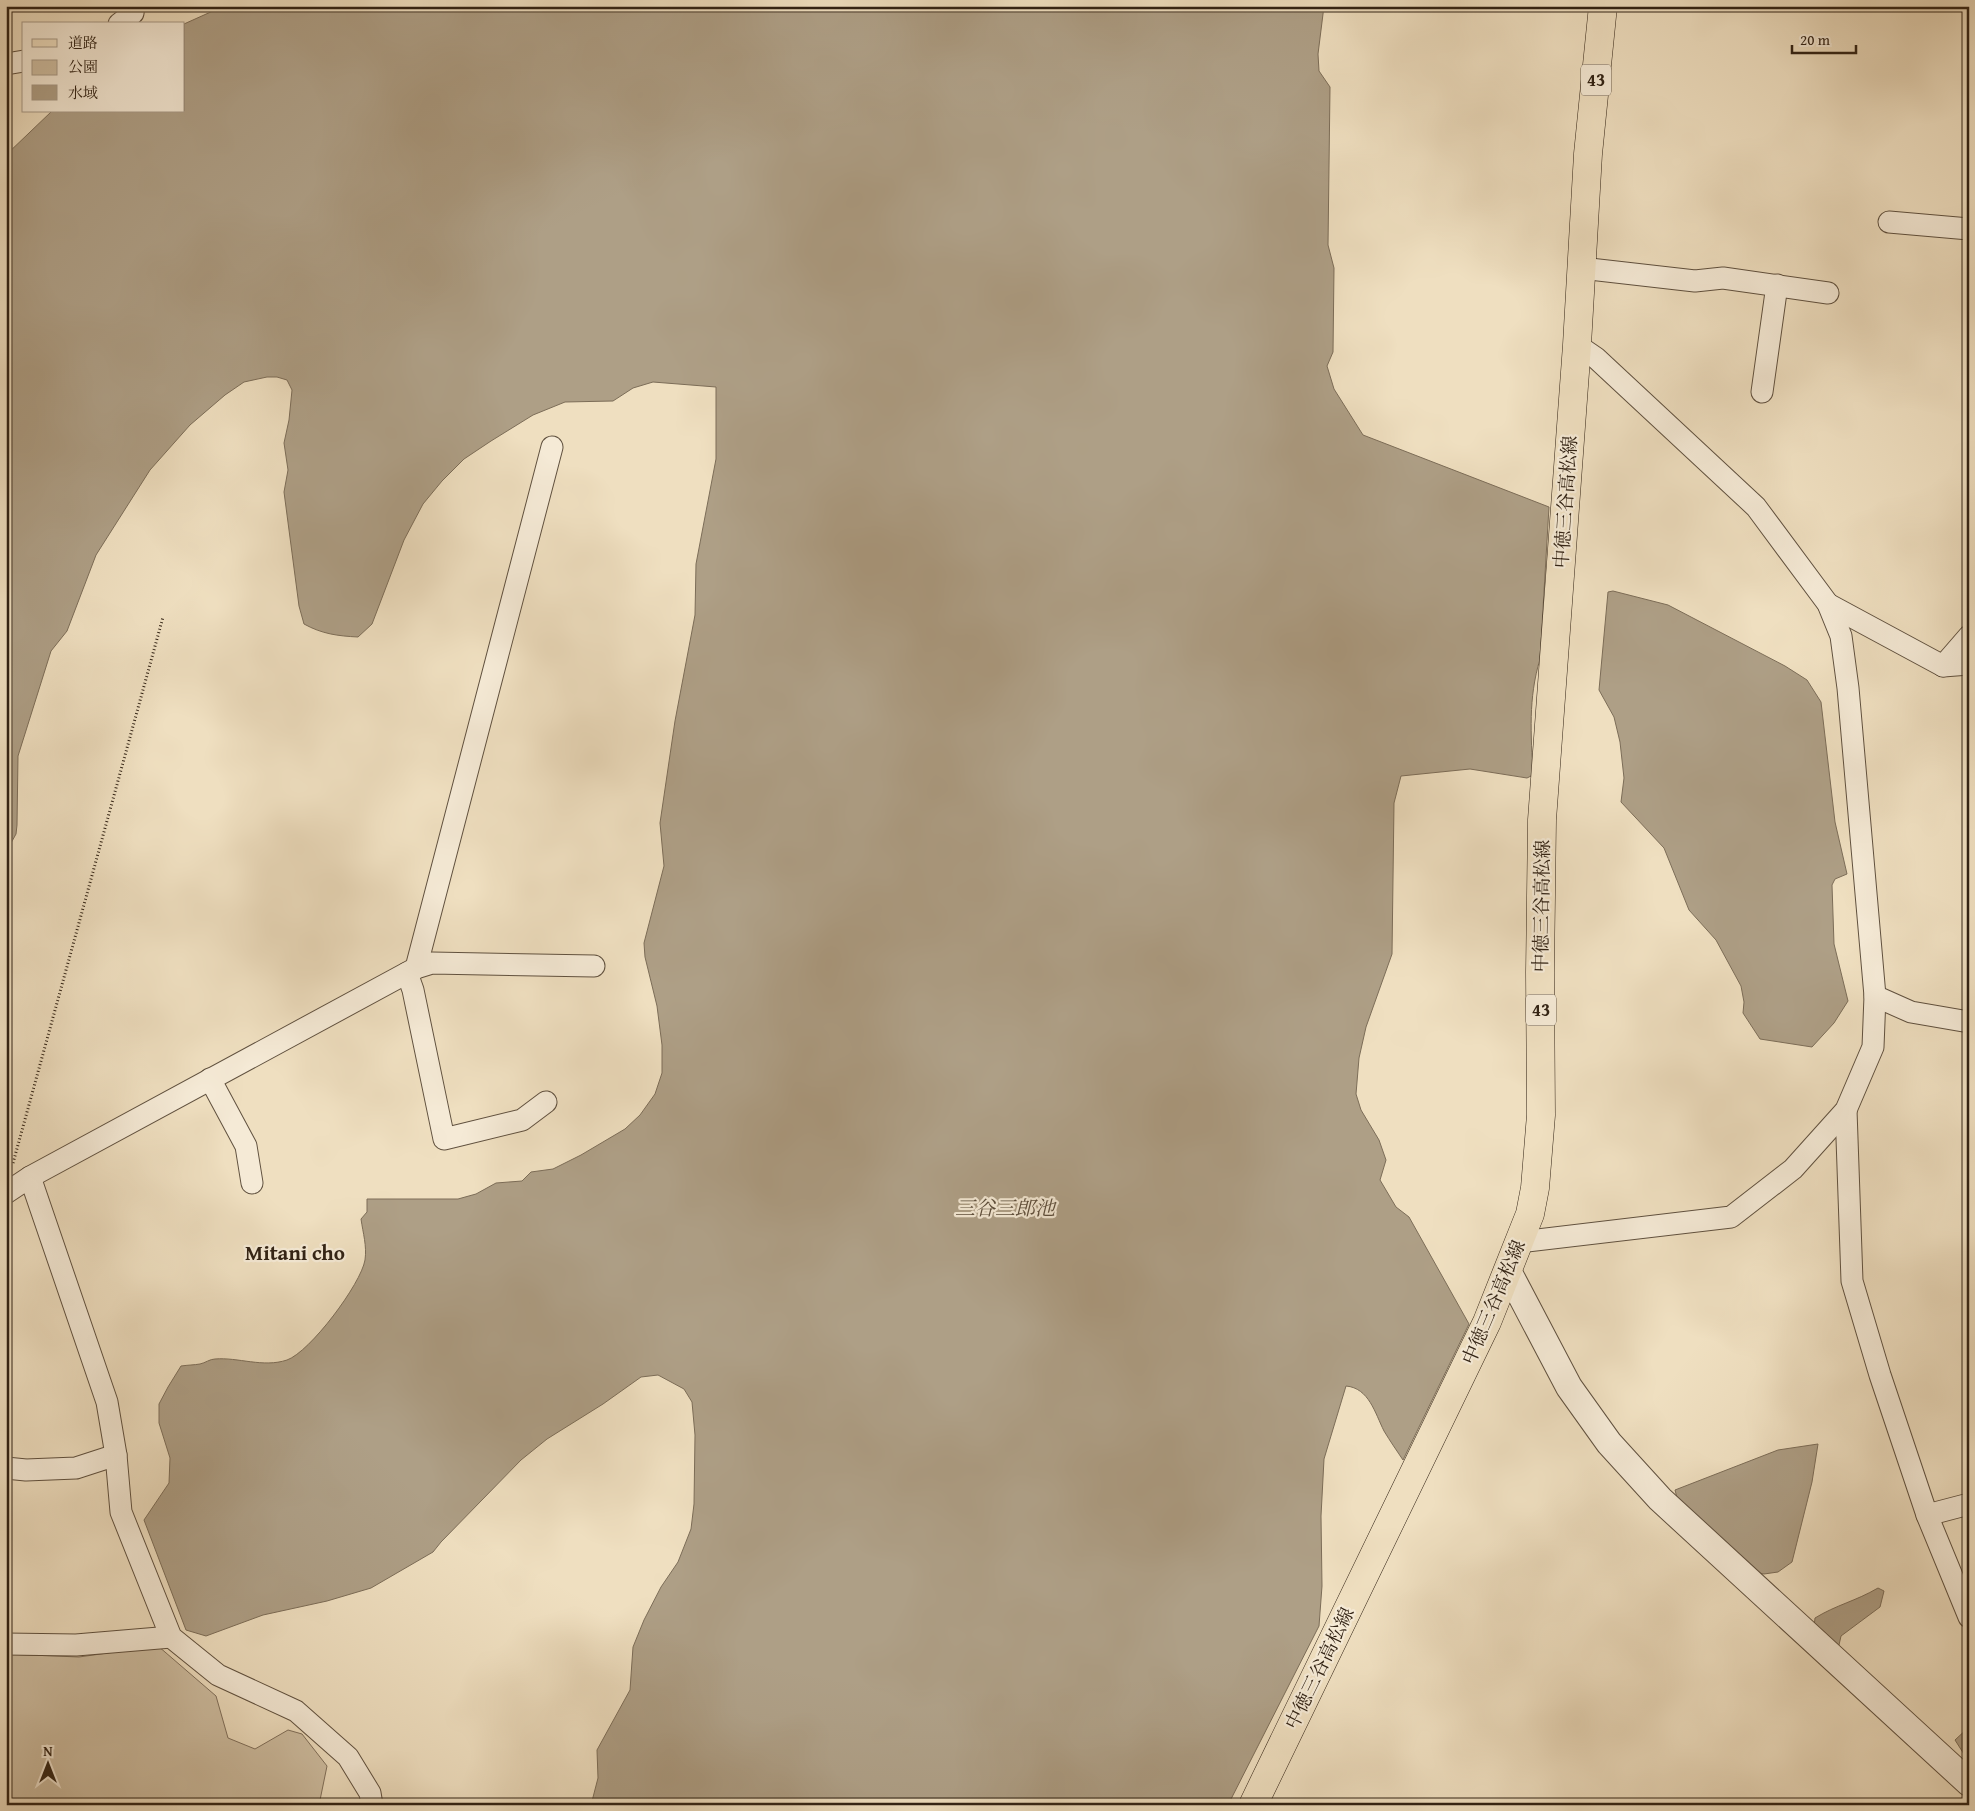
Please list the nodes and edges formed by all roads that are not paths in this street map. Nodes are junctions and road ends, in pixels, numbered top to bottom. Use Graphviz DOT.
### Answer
graph roads {
  1 [pos="134,6"];
  2 [pos="1603,6"];
  3 [pos="122,22"];
  4 [pos="22,61"];
  5 [pos="6,64"];
  6 [pos="1889,222"];
  7 [pos="1969,229"];
  8 [pos="1582,268"];
  9 [pos="1777,285"];
  10 [pos="1828,293"];
  11 [pos="1577,345"];
  12 [pos="1762,392"];
  13 [pos="552,447"];
  14 [pos="1828,604"];
  15 [pos="1969,636"];
  16 [pos="1969,664"];
  17 [pos="1943,666"];
  18 [pos="594,966"];
  19 [pos="411,971"];
  20 [pos="1875,996"];
  21 [pos="1969,1022"];
  22 [pos="210,1080"];
  23 [pos="546,1102"];
  24 [pos="1846,1110"];
  25 [pos="252,1183"];
  26 [pos="16,1187"];
  27 [pos="1520,1242"];
  28 [pos="1508,1270"];
  29 [pos="116,1455"];
  30 [pos="6,1468"];
  31 [pos="1969,1504"];
  32 [pos="1927,1515"];
  33 [pos="1969,1617"];
  34 [pos="171,1637"];
  35 [pos="6,1644"];
  36 [pos="1969,1783"];
  37 [pos="372,1805"];
  38 [pos="1253,1805"];
  1 -- 3 [label="street"];
  2 -- 8 [label="main road, 中徳三谷高松線 / 43"];
  4 -- 5 [label="street"];
  6 -- 7 [label="street"];
  8 -- 9 [label="street"];
  8 -- 11 [label="main road, 中徳三谷高松線 / 43"];
  9 -- 10 [label="street"];
  9 -- 12 [label="street"];
  11 -- 14 [label="street"];
  11 -- 27 [label="main road, 中徳三谷高松線 / 43"];
  13 -- 19 [label="street"];
  14 -- 17 [label="street"];
  14 -- 20 [label="street"];
  15 -- 17 [label="street"];
  16 -- 17 [label="street"];
  18 -- 19 [label="street"];
  19 -- 22 [label="street"];
  19 -- 23 [label="street"];
  20 -- 21 [label="street"];
  20 -- 24 [label="street"];
  22 -- 25 [label="street"];
  22 -- 26 [label="street"];
  24 -- 27 [label="street"];
  24 -- 32 [label="street"];
  26 -- 29 [label="street"];
  27 -- 28 [label="main road, 中徳三谷高松線 / 43"];
  28 -- 36 [label="street"];
  28 -- 38 [label="main road, 中徳三谷高松線 / 43"];
  29 -- 30 [label="street"];
  29 -- 34 [label="street"];
  31 -- 32 [label="street"];
  32 -- 33 [label="street"];
  34 -- 35 [label="street"];
  34 -- 37 [label="street"];
}
